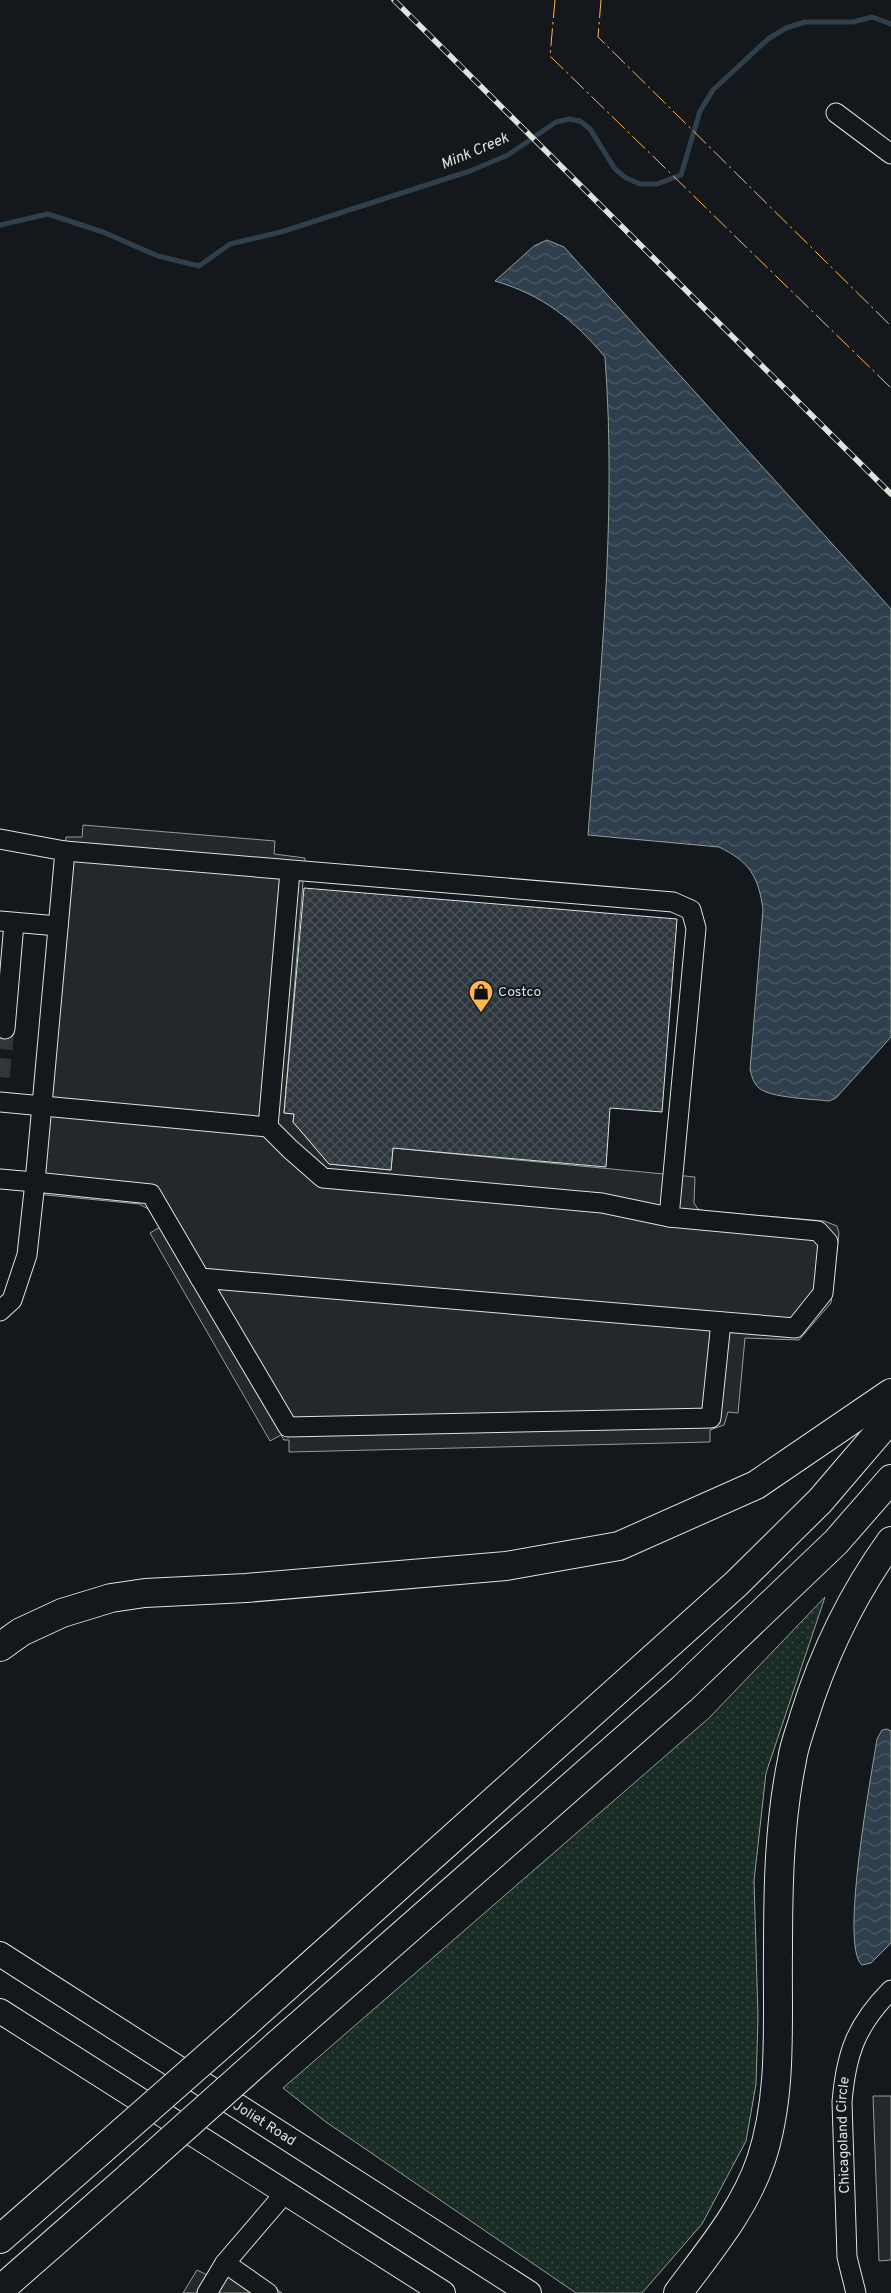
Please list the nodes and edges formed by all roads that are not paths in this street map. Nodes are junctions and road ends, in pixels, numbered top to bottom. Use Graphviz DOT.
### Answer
graph roads {
  1 [pos="836,113"];
  2 [pos="891,154"];
  3 [pos="0,839"];
  4 [pos="64,851"];
  5 [pos="290,871"];
  6 [pos="7,922"];
  7 [pos="58,926"];
  8 [pos="4,1030"];
  9 [pos="0,1102"];
  10 [pos="42,1106"];
  11 [pos="268,1127"];
  12 [pos="0,1180"];
  13 [pos="35,1182"];
  14 [pos="670,1217"];
  15 [pos="200,1278"];
  16 [pos="0,1310"];
  17 [pos="721,1322"];
  18 [pos="891,1393"];
  19 [pos="891,1418"];
  20 [pos="891,1479"];
  21 [pos="891,1541"];
  22 [pos="0,1648"];
  23 [pos="0,1954"];
  24 [pos="891,1990"];
  25 [pos="0,2011"];
  26 [pos="285,2193"];
  27 [pos="0,2238"];
  28 [pos="225,2263"];
  29 [pos="0,2290"];
  30 [pos="207,2293"];
  31 [pos="268,2293"];
  32 [pos="443,2293"];
  33 [pos="530,2293"];
  34 [pos="678,2293"];
  35 [pos="856,2293"];
  1 -- 2 [label="street"];
  3 -- 4 [label="street"];
  4 -- 5 [label="street"];
  4 -- 7 [label="street"];
  5 -- 11 [label="street"];
  5 -- 14 [label="street"];
  6 -- 7 [label="street"];
  6 -- 8 [label="street"];
  7 -- 10 [label="street"];
  9 -- 10 [label="street"];
  10 -- 11 [label="street"];
  10 -- 13 [label="street"];
  11 -- 14 [label="street"];
  12 -- 13 [label="street"];
  13 -- 15 [label="street"];
  13 -- 16 [label="street"];
  14 -- 17 [label="street"];
  15 -- 17 [label="street"];
  15 -- 17 [label="street"];
  18 -- 22 [label="highway"];
  19 -- 27 [label="highway, bridge"];
  20 -- 29 [label="highway, bridge"];
  21 -- 34 [label="highway"];
  23 -- 33 [label="main road, Joliet Road"];
  24 -- 35 [label="street, Chicagoland Circle"];
  25 -- 26 [label="main road"];
  26 -- 28 [label="street"];
  26 -- 32 [label="main road"];
  28 -- 30 [label="street"];
  28 -- 31 [label="street"];
}
